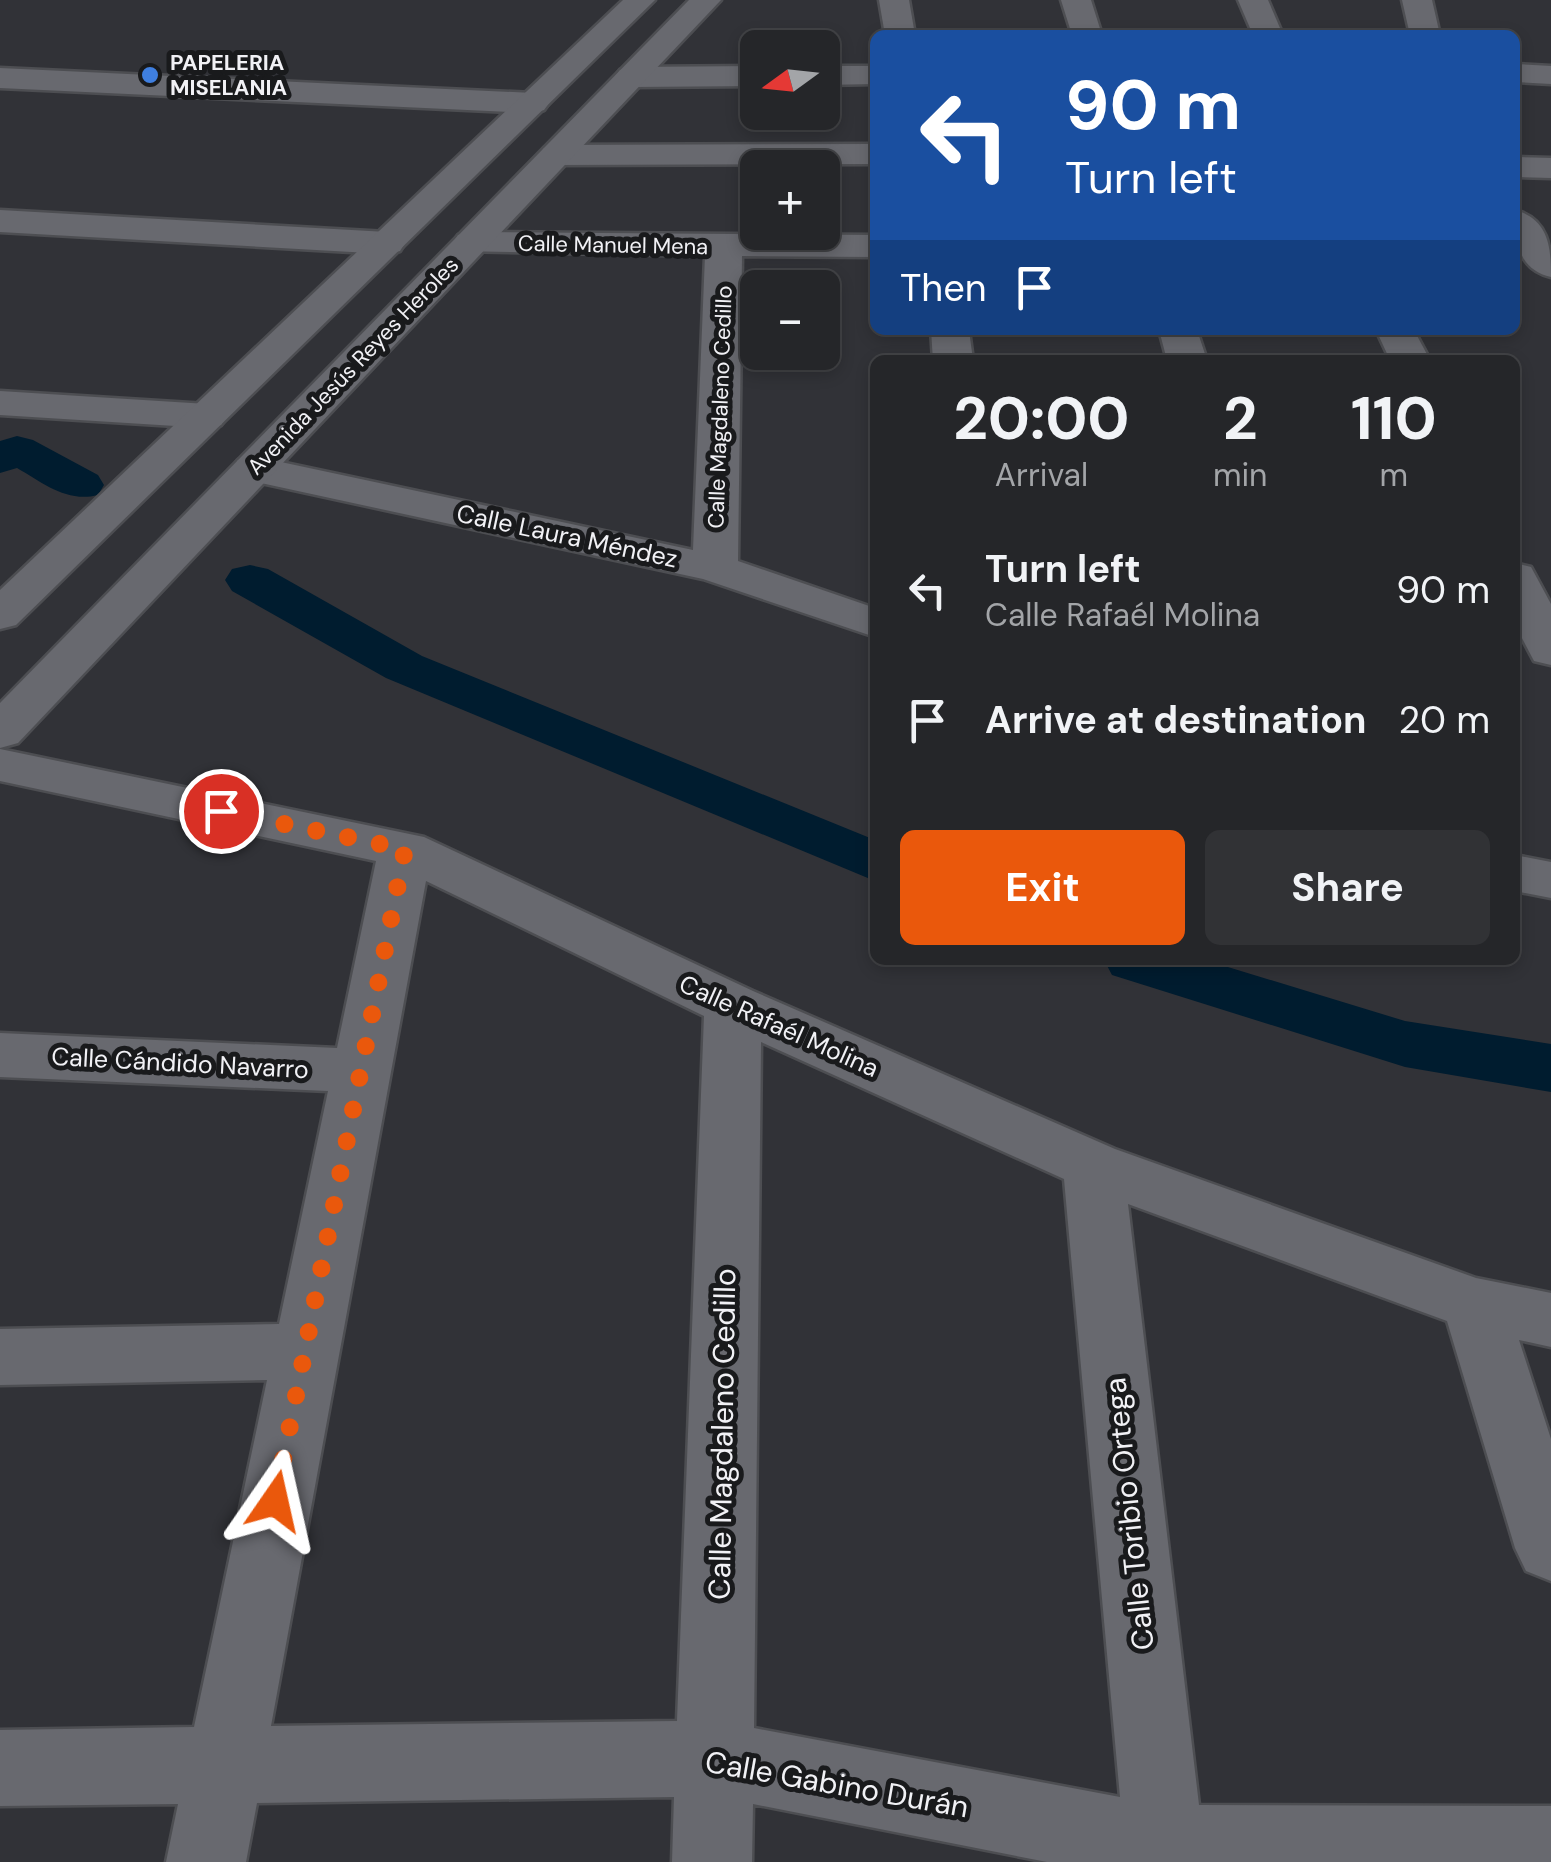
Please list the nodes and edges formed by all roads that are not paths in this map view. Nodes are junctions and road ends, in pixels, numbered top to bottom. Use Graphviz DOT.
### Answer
graph roads {
  1 [pos="640,0"];
  2 [pos="706,0"];
  3 [pos="894,0"];
  4 [pos="1076,0"];
  5 [pos="1253,0"];
  6 [pos="1417,0"];
  7 [pos="899,30"];
  8 [pos="1085,30"];
  9 [pos="1266,30"];
  10 [pos="1424,30"];
  11 [pos="1520,73"];
  12 [pos="1551,75"];
  13 [pos="632,76"];
  14 [pos="740,76"];
  15 [pos="840,76"];
  16 [pos="870,76"];
  17 [pos="0,78"];
  18 [pos="532,103"];
  19 [pos="870,154"];
  20 [pos="556,155"];
  21 [pos="1520,167"];
  22 [pos="1551,168"];
  23 [pos="0,222"];
  24 [pos="1520,228"];
  25 [pos="387,243"];
  26 [pos="472,243"];
  27 [pos="870,246"];
  28 [pos="724,247"];
  29 [pos="1551,269"];
  30 [pos="1520,271"];
  31 [pos="0,403"];
  32 [pos="207,416"];
  33 [pos="254,469"];
  34 [pos="716,568"];
  35 [pos="1520,586"];
  36 [pos="0,615"];
  37 [pos="870,621"];
  38 [pos="1551,650"];
  39 [pos="0,732"];
  40 [pos="0,766"];
  41 [pos="405,849"];
  42 [pos="1520,874"];
  43 [pos="1551,880"];
  44 [pos="733,1006"];
  45 [pos="0,1055"];
  46 [pos="361,1071"];
  47 [pos="1093,1166"];
  48 [pos="1474,1304"];
  49 [pos="1551,1320"];
  50 [pos="306,1351"];
  51 [pos="0,1357"];
  52 [pos="1551,1548"];
  53 [pos="713,1758"];
  54 [pos="222,1763"];
  55 [pos="0,1768"];
  56 [pos="1551,1846"];
  57 [pos="1165,1853"];
  58 [pos="206,1862"];
  59 [pos="712,1862"];
  1 -- 18 [label="street"];
  2 -- 13 [label="street, Avenida Jesús Reyes Heroles"];
  3 -- 7 [label="street"];
  4 -- 8 [label="street"];
  5 -- 9 [label="street"];
  6 -- 10 [label="street"];
  11 -- 12 [label="street"];
  13 -- 14 [label="street"];
  13 -- 20 [label="street, Avenida Jesús Reyes Heroles"];
  15 -- 16 [label="street"];
  17 -- 18 [label="street"];
  18 -- 25 [label="street"];
  19 -- 20 [label="street"];
  20 -- 26 [label="street, Avenida Jesús Reyes Heroles"];
  21 -- 22 [label="street"];
  23 -- 25 [label="street"];
  24 -- 29 [label="street"];
  25 -- 32 [label="street"];
  26 -- 28 [label="street, Calle Manuel Mena"];
  26 -- 33 [label="street, Avenida Jesús Reyes Heroles"];
  27 -- 28 [label="street, Calle Manuel Mena"];
  28 -- 34 [label="street, Calle Magdaleno Cedillo"];
  29 -- 30 [label="street"];
  31 -- 32 [label="street"];
  32 -- 36 [label="street"];
  33 -- 34 [label="street, Calle Laura Méndez"];
  33 -- 39 [label="street, Avenida Jesús Reyes Heroles"];
  34 -- 37 [label="street, Calle Laura Méndez"];
  35 -- 38 [label="street"];
  40 -- 41 [label="street, Calle Rafaél Molina"];
  41 -- 44 [label="street, Calle Rafaél Molina"];
  41 -- 46 [label="street"];
  42 -- 43 [label="street"];
  44 -- 47 [label="street, Calle Rafaél Molina"];
  44 -- 53 [label="street, Calle Magdaleno Cedillo"];
  45 -- 46 [label="street, Calle Cándido Navarro"];
  46 -- 50 [label="street"];
  47 -- 48 [label="street, Calle Rafaél Molina"];
  47 -- 57 [label="street, Calle Toribio Ortega"];
  48 -- 49 [label="street, Calle Rafaél Molina"];
  48 -- 52 [label="street"];
  50 -- 51 [label="street"];
  50 -- 54 [label="street"];
  53 -- 54 [label="street, Calle Gabino Durán"];
  53 -- 57 [label="street, Calle Gabino Durán"];
  53 -- 59 [label="street, Calle Magdaleno Cedillo"];
  54 -- 55 [label="street, Calle Gabino Durán"];
  54 -- 58 [label="street"];
  56 -- 57 [label="street, Calle Gabino Durán"];
}
